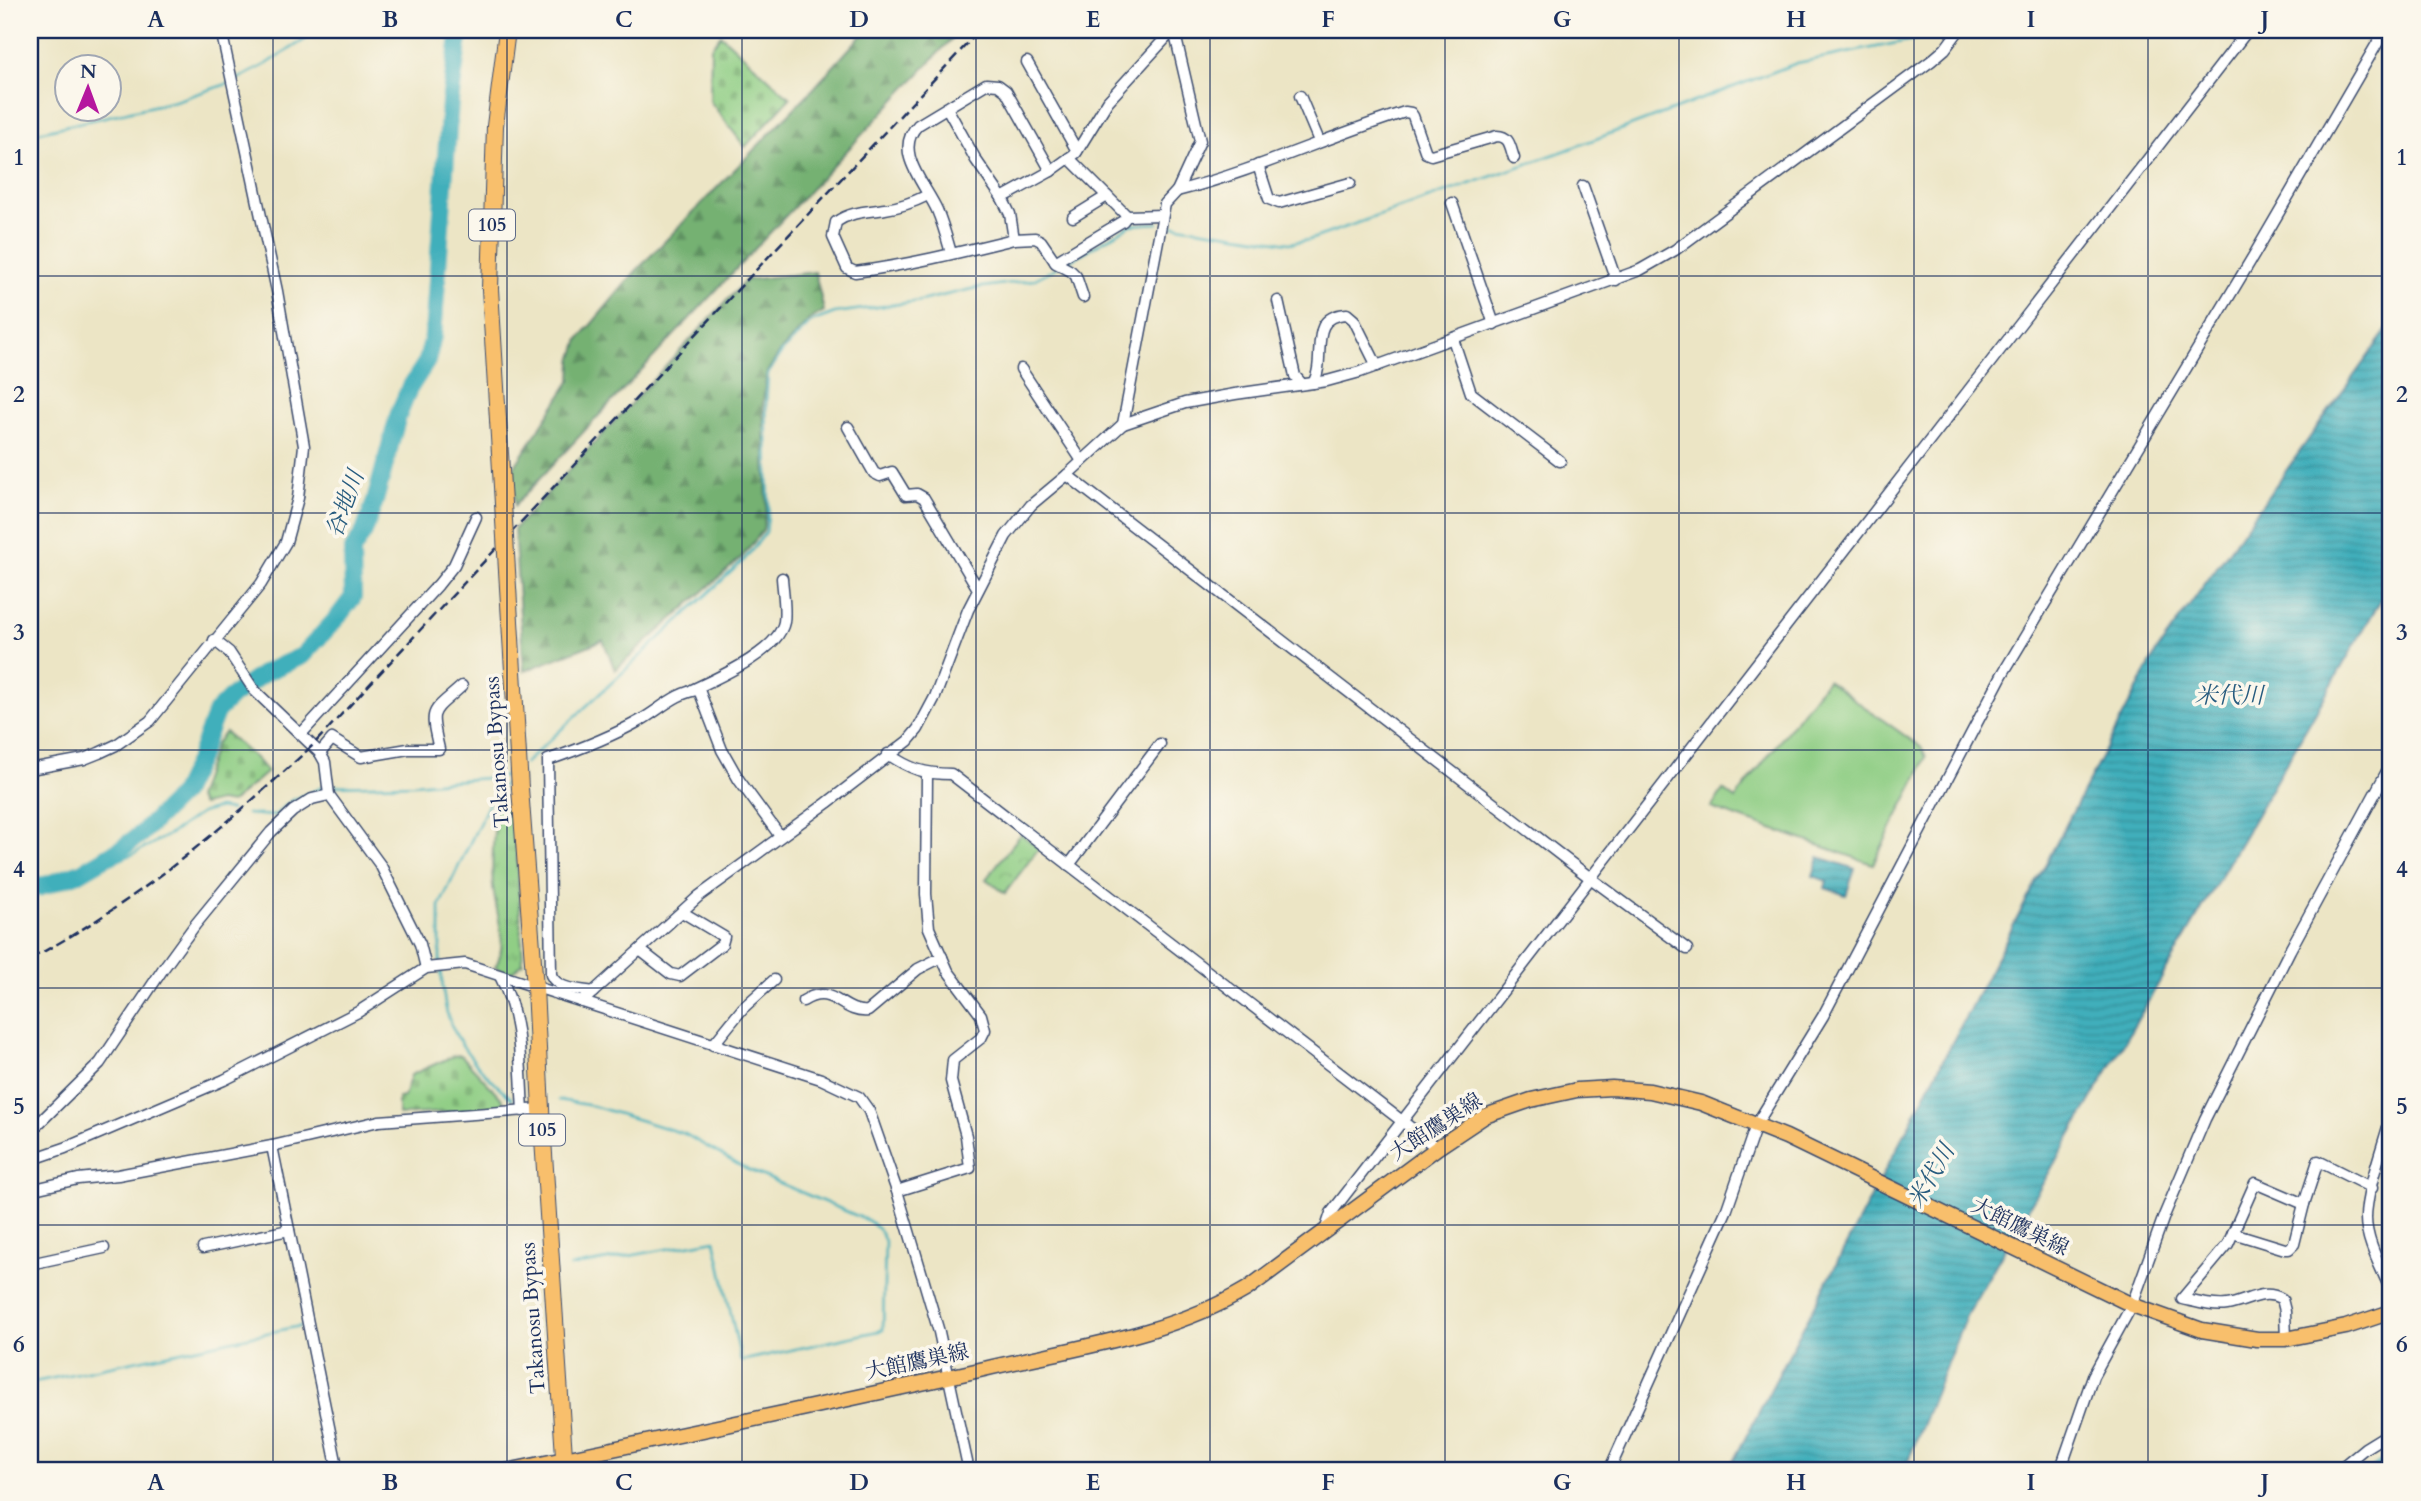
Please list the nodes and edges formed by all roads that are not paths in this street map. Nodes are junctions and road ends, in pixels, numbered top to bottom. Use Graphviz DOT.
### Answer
graph roads {
  1 [pos="222,30"];
  2 [pos="507,30"];
  3 [pos="1174,30"];
  4 [pos="2248,30"];
  5 [pos="2385,30"];
  6 [pos="1957,32"];
  7 [pos="1027,62"];
  8 [pos="1300,96"];
  9 [pos="947,108"];
  10 [pos="1320,141"];
  11 [pos="1073,154"];
  12 [pos="1514,158"];
  13 [pos="1258,165"];
  14 [pos="1051,171"];
  15 [pos="1350,183"];
  16 [pos="1583,186"];
  17 [pos="1177,191"];
  18 [pos="928,195"];
  19 [pos="1107,196"];
  20 [pos="1002,198"];
  21 [pos="1452,203"];
  22 [pos="1127,216"];
  23 [pos="1073,217"];
  24 [pos="1161,222"];
  25 [pos="1014,239"];
  26 [pos="951,253"];
  27 [pos="1058,264"];
  28 [pos="1616,279"];
  29 [pos="1083,297"];
  30 [pos="1278,301"];
  31 [pos="1494,324"];
  32 [pos="1453,339"];
  33 [pos="1377,366"];
  34 [pos="1021,369"];
  35 [pos="1308,384"];
  36 [pos="1123,424"];
  37 [pos="848,427"];
  38 [pos="1082,461"];
  39 [pos="1560,461"];
  40 [pos="1067,475"];
  41 [pos="476,517"];
  42 [pos="782,578"];
  43 [pos="978,589"];
  44 [pos="214,640"];
  45 [pos="462,686"];
  46 [pos="692,690"];
  47 [pos="301,734"];
  48 [pos="1160,744"];
  49 [pos="320,753"];
  50 [pos="888,754"];
  51 [pos="2391,764"];
  52 [pos="30,769"];
  53 [pos="927,774"];
  54 [pos="329,793"];
  55 [pos="780,836"];
  56 [pos="1069,865"];
  57 [pos="1589,877"];
  58 [pos="682,912"];
  59 [pos="1687,949"];
  60 [pos="640,950"];
  61 [pos="942,957"];
  62 [pos="426,968"];
  63 [pos="500,976"];
  64 [pos="775,979"];
  65 [pos="535,988"];
  66 [pos="593,992"];
  67 [pos="803,1001"];
  68 [pos="582,1002"];
  69 [pos="713,1045"];
  70 [pos="541,1109"];
  71 [pos="523,1111"];
  72 [pos="2391,1116"];
  73 [pos="1401,1122"];
  74 [pos="1756,1125"];
  75 [pos="30,1132"];
  76 [pos="2389,1133"];
  77 [pos="272,1146"];
  78 [pos="1437,1148"];
  79 [pos="30,1160"];
  80 [pos="2372,1188"];
  81 [pos="30,1190"];
  82 [pos="897,1191"];
  83 [pos="2304,1204"];
  84 [pos="289,1230"];
  85 [pos="2233,1233"];
  86 [pos="1324,1234"];
  87 [pos="104,1248"];
  88 [pos="203,1248"];
  89 [pos="30,1264"];
  90 [pos="2391,1291"];
  91 [pos="2132,1305"];
  92 [pos="2391,1312"];
  93 [pos="2286,1339"];
  94 [pos="950,1376"];
  95 [pos="2391,1432"];
  96 [pos="564,1465"];
  97 [pos="338,1471"];
  98 [pos="507,1471"];
  99 [pos="970,1471"];
  100 [pos="1609,1471"];
  101 [pos="2060,1471"];
  102 [pos="2337,1471"];
  1 -- 44 [label="street"];
  2 -- 65 [label="highway, Takanosu Bypass / 105, bridge"];
  3 -- 11 [label="street"];
  3 -- 17 [label="street"];
  4 -- 57 [label="street"];
  5 -- 74 [label="street"];
  6 -- 28 [label="street"];
  7 -- 11 [label="street"];
  8 -- 10 [label="street"];
  9 -- 14 [label="street"];
  9 -- 18 [label="street"];
  9 -- 20 [label="street"];
  10 -- 12 [label="street"];
  10 -- 13 [label="street"];
  11 -- 14 [label="street"];
  11 -- 19 [label="street"];
  13 -- 15 [label="street"];
  13 -- 17 [label="street"];
  14 -- 20 [label="street"];
  16 -- 28 [label="street"];
  17 -- 24 [label="street"];
  18 -- 26 [label="street"];
  18 -- 26 [label="street"];
  19 -- 22 [label="street"];
  19 -- 23 [label="street"];
  20 -- 25 [label="street"];
  21 -- 31 [label="street"];
  22 -- 24 [label="street"];
  22 -- 27 [label="street"];
  24 -- 36 [label="street"];
  25 -- 26 [label="street"];
  25 -- 27 [label="street"];
  27 -- 29 [label="street"];
  28 -- 31 [label="street"];
  30 -- 35 [label="street"];
  31 -- 32 [label="street"];
  32 -- 33 [label="street"];
  32 -- 39 [label="street"];
  33 -- 35 [label="street"];
  33 -- 35 [label="street"];
  34 -- 38 [label="street"];
  35 -- 36 [label="street"];
  36 -- 38 [label="street"];
  37 -- 43 [label="street"];
  38 -- 40 [label="street"];
  40 -- 43 [label="street"];
  40 -- 57 [label="street"];
  41 -- 47 [label="street"];
  42 -- 46 [label="street"];
  43 -- 50 [label="street"];
  44 -- 47 [label="street"];
  44 -- 52 [label="street"];
  45 -- 49 [label="street"];
  46 -- 55 [label="street"];
  46 -- 66 [label="street"];
  47 -- 49 [label="street"];
  48 -- 56 [label="street"];
  49 -- 54 [label="street"];
  50 -- 53 [label="street"];
  50 -- 55 [label="street"];
  51 -- 91 [label="street"];
  53 -- 56 [label="street"];
  53 -- 61 [label="street"];
  54 -- 62 [label="street"];
  54 -- 75 [label="street"];
  55 -- 58 [label="street"];
  56 -- 73 [label="street"];
  57 -- 59 [label="street"];
  57 -- 73 [label="street"];
  58 -- 60 [label="street"];
  58 -- 60 [label="street"];
  60 -- 66 [label="street"];
  61 -- 67 [label="street"];
  61 -- 82 [label="street"];
  62 -- 63 [label="street"];
  62 -- 79 [label="street"];
  63 -- 65 [label="street"];
  63 -- 71 [label="street"];
  64 -- 69 [label="street"];
  65 -- 68 [label="street"];
  65 -- 70 [label="highway, Takanosu Bypass / 105"];
  66 -- 68 [label="street"];
  68 -- 69 [label="street"];
  69 -- 82 [label="street"];
  70 -- 71 [label="street"];
  70 -- 96 [label="highway, Takanosu Bypass / 105"];
  71 -- 77 [label="street"];
  72 -- 76 [label="street"];
  73 -- 78 [label="street"];
  73 -- 86 [label="street"];
  74 -- 78 [label="main road, 大館鷹巣線"];
  74 -- 91 [label="main road, 大館鷹巣線"];
  74 -- 100 [label="street"];
  76 -- 80 [label="street"];
  77 -- 81 [label="street"];
  77 -- 84 [label="street"];
  78 -- 86 [label="main road, 大館鷹巣線"];
  80 -- 83 [label="street"];
  80 -- 90 [label="street"];
  82 -- 94 [label="street"];
  83 -- 85 [label="street"];
  83 -- 85 [label="street"];
  84 -- 88 [label="street"];
  84 -- 97 [label="street"];
  85 -- 93 [label="street"];
  86 -- 94 [label="main road, 大館鷹巣線"];
  87 -- 89 [label="street"];
  91 -- 93 [label="main road, 大館鷹巣線"];
  91 -- 101 [label="street"];
  92 -- 93 [label="main road, 大館鷹巣線"];
  94 -- 96 [label="main road, 大館鷹巣線"];
  94 -- 99 [label="street"];
  95 -- 102 [label="street"];
  96 -- 98 [label="main road, 大館鷹巣線"];
}
